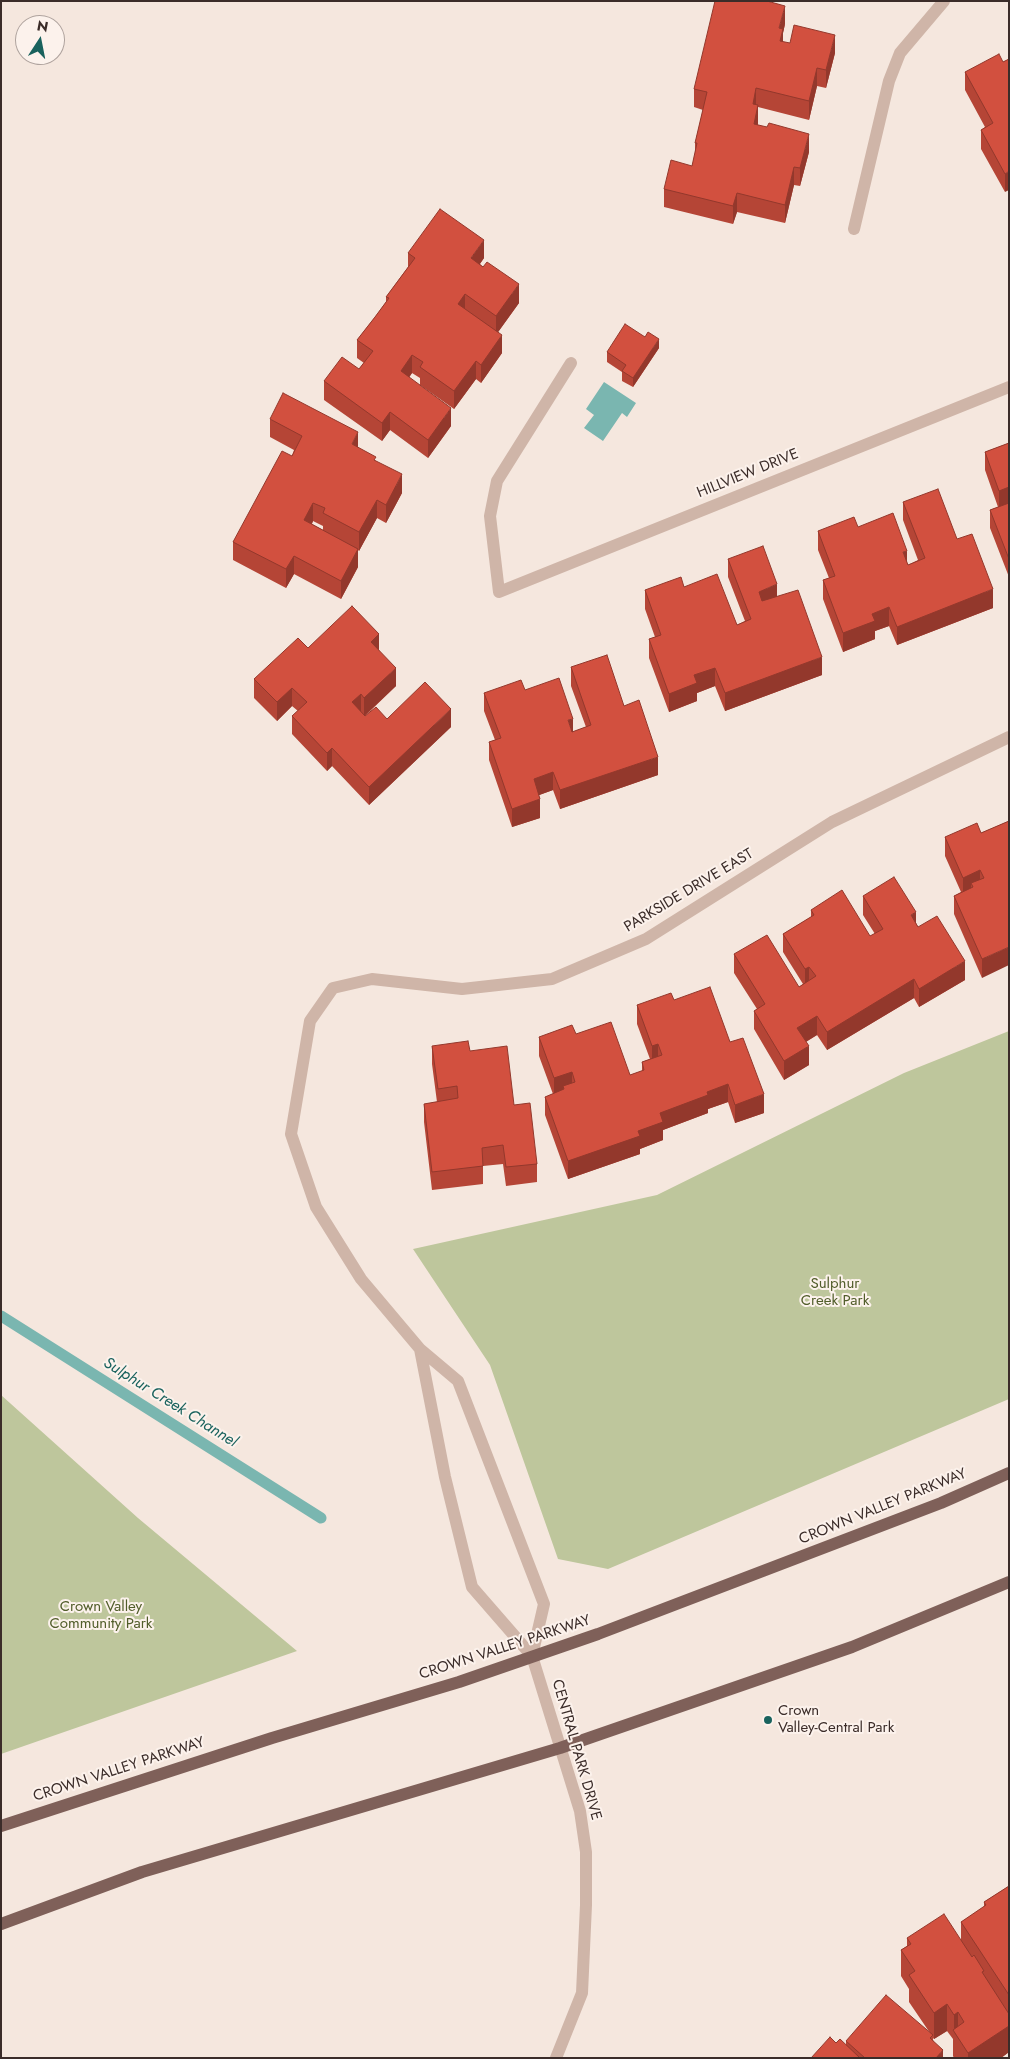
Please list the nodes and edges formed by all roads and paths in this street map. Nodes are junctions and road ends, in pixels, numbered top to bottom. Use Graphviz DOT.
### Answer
graph roads {
  1 [pos="944,1"];
  2 [pos="854,229"];
  3 [pos="571,363"];
  4 [pos="1009,387"];
  5 [pos="1009,738"];
  6 [pos="333,988"];
  7 [pos="420,1349"];
  8 [pos="1009,1473"];
  9 [pos="1009,1582"];
  10 [pos="532,1656"];
  11 [pos="560,1748"];
  12 [pos="1,1826"];
  13 [pos="1,1924"];
  14 [pos="556,2058"];
  1 -- 2 [label="street"];
  3 -- 4 [label="street, HILLVIEW DRIVE"];
  5 -- 6 [label="street, PARKSIDE DRIVE EAST"];
  6 -- 7 [label="street, CENTRAL PARK DRIVE"];
  7 -- 10 [label="street, CENTRAL PARK DRIVE"];
  7 -- 10 [label="street, CENTRAL PARK DRIVE"];
  8 -- 10 [label="main road, CROWN VALLEY PARKWAY"];
  9 -- 11 [label="main road"];
  10 -- 11 [label="street, CENTRAL PARK DRIVE"];
  10 -- 12 [label="main road, CROWN VALLEY PARKWAY"];
  11 -- 13 [label="main road"];
  11 -- 14 [label="street, CENTRAL PARK DRIVE"];
}
